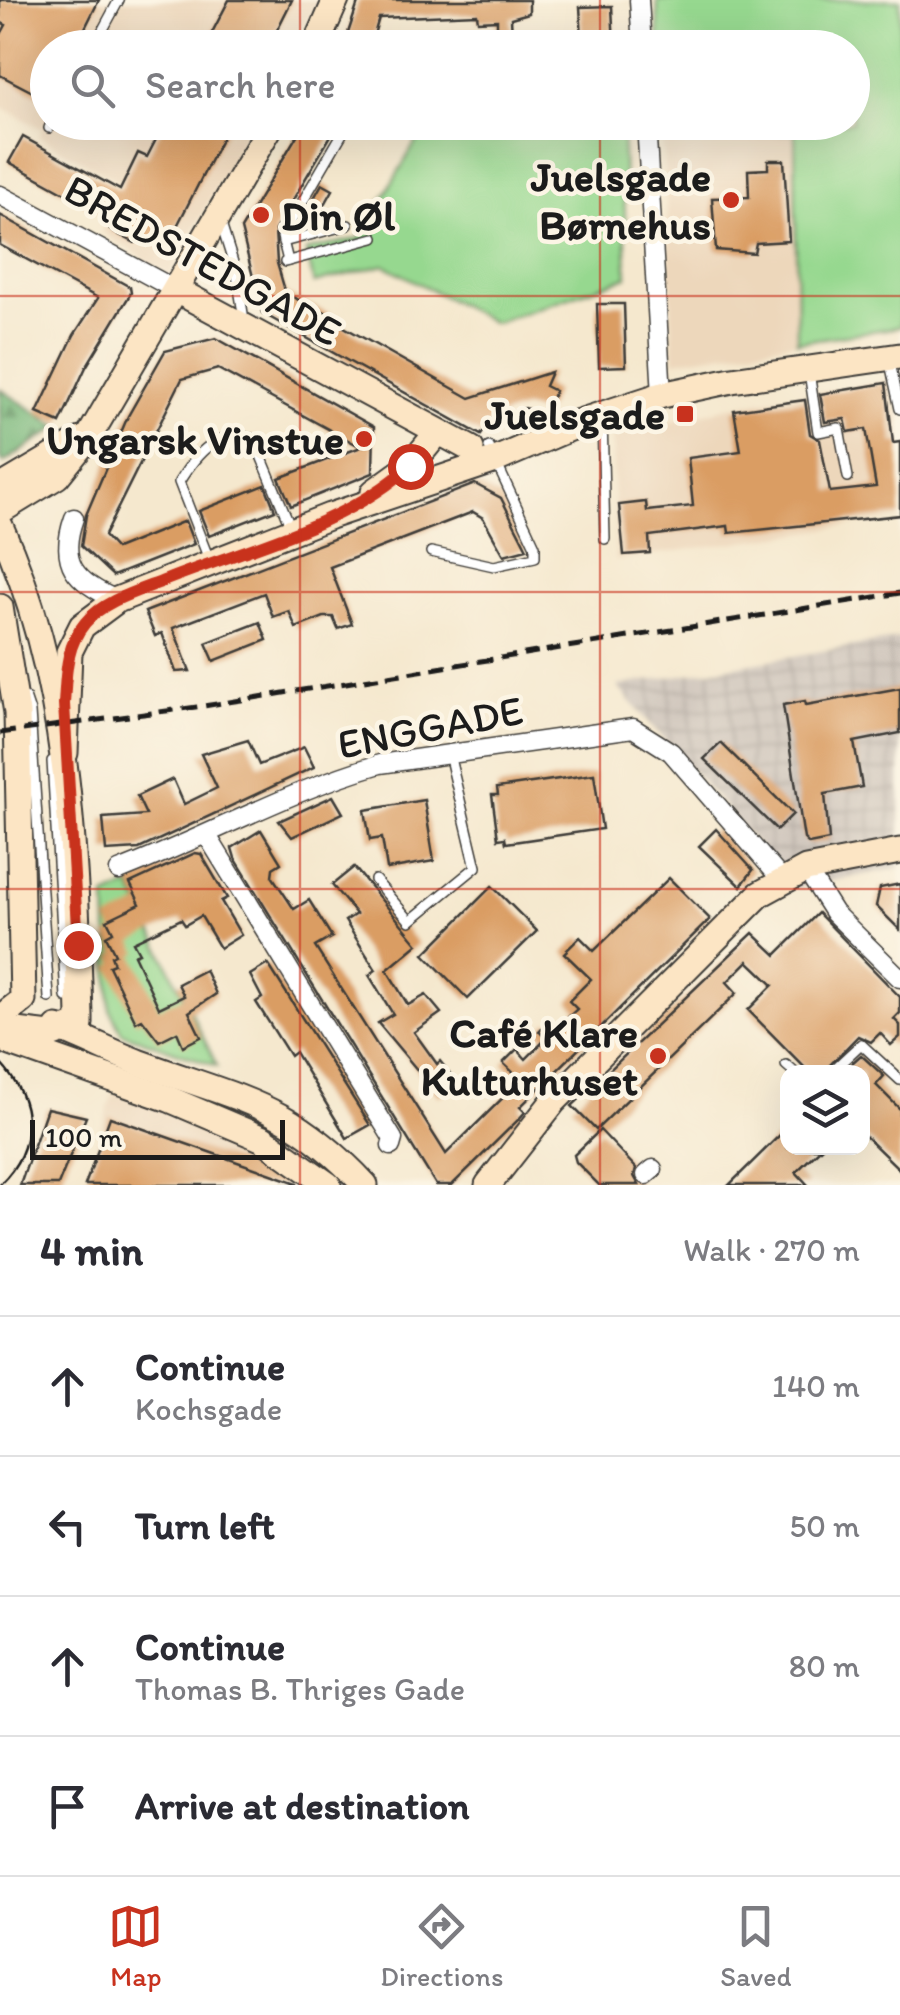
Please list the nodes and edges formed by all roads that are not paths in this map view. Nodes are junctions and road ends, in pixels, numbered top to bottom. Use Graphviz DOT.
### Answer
graph roads {
  1 [pos="119,0"];
  2 [pos="336,0"];
  3 [pos="640,0"];
  4 [pos="103,30"];
  5 [pos="324,30"];
  6 [pos="641,30"];
  7 [pos="263,140"];
  8 [pos="338,140"];
  9 [pos="647,140"];
  10 [pos="0,196"];
  11 [pos="219,216"];
  12 [pos="348,225"];
  13 [pos="374,238"];
  14 [pos="283,242"];
  15 [pos="176,290"];
  16 [pos="245,328"];
  17 [pos="895,357"];
  18 [pos="809,369"];
  19 [pos="662,395"];
  20 [pos="900,409"];
  21 [pos="595,418"];
  22 [pos="90,435"];
  23 [pos="430,441"];
  24 [pos="481,456"];
  25 [pos="848,477"];
  26 [pos="441,479"];
  27 [pos="0,488"];
  28 [pos="0,510"];
  29 [pos="330,516"];
  30 [pos="74,518"];
  31 [pos="0,526"];
  32 [pos="292,531"];
  33 [pos="604,538"];
  34 [pos="431,552"];
  35 [pos="210,562"];
  36 [pos="117,600"];
  37 [pos="0,607"];
  38 [pos="7,641"];
  39 [pos="46,664"];
  40 [pos="65,752"];
  41 [pos="449,754"];
  42 [pos="208,836"];
  43 [pos="900,852"];
  44 [pos="806,869"];
  45 [pos="119,871"];
  46 [pos="375,880"];
  47 [pos="782,880"];
  48 [pos="23,888"];
  49 [pos="900,978"];
  50 [pos="66,998"];
  51 [pos="3,1017"];
  52 [pos="52,1021"];
  53 [pos="0,1042"];
  54 [pos="70,1061"];
  55 [pos="838,1065"];
  56 [pos="900,1080"];
  57 [pos="169,1099"];
  58 [pos="530,1133"];
  59 [pos="391,1146"];
  60 [pos="328,1185"];
  61 [pos="347,1185"];
  62 [pos="365,1185"];
  63 [pos="470,1185"];
  64 [pos="488,1185"];
  1 -- 4 [label="lane"];
  2 -- 5 [label="street"];
  3 -- 6 [label="street"];
  7 -- 11 [label="street"];
  8 -- 14 [label="lane"];
  9 -- 19 [label="street"];
  10 -- 15 [label="street, BREDSTEDGADE"];
  11 -- 15 [label="street"];
  11 -- 16 [label="lane"];
  12 -- 14 [label="lane"];
  13 -- 14 [label="lane"];
  15 -- 16 [label="street, BREDSTEDGADE"];
  15 -- 22 [label="street"];
  16 -- 23 [label="street, BREDSTEDGADE"];
  17 -- 18 [label="street"];
  17 -- 20 [label="lane"];
  18 -- 19 [label="street"];
  18 -- 25 [label="lane"];
  19 -- 21 [label="street"];
  21 -- 24 [label="street"];
  21 -- 33 [label="lane"];
  22 -- 27 [label="street"];
  22 -- 28 [label="street"];
  23 -- 24 [label="street, BREDSTEDGADE"];
  23 -- 26 [label="street, BREDSTEDGADE"];
  23 -- 29 [label="street"];
  24 -- 26 [label="street"];
  24 -- 34 [label="lane"];
  26 -- 29 [label="street"];
  29 -- 32 [label="street"];
  30 -- 36 [label="street"];
  31 -- 39 [label="street"];
  32 -- 35 [label="street"];
  32 -- 35 [label="lane"];
  35 -- 36 [label="street"];
  36 -- 40 [label="street"];
  37 -- 38 [label="street"];
  38 -- 48 [label="street"];
  38 -- 52 [label="lane"];
  39 -- 40 [label="street"];
  39 -- 50 [label="lane"];
  40 -- 52 [label="street"];
  41 -- 42 [label="street, ENGGADE"];
  41 -- 46 [label="lane"];
  41 -- 47 [label="street, ENGGADE"];
  42 -- 45 [label="street, ENGGADE"];
  42 -- 59 [label="street"];
  43 -- 44 [label="street"];
  44 -- 47 [label="street"];
  44 -- 49 [label="street"];
  47 -- 58 [label="street"];
  48 -- 51 [label="street"];
  48 -- 52 [label="street"];
  51 -- 52 [label="street"];
  52 -- 54 [label="street"];
  52 -- 62 [label="street"];
  53 -- 54 [label="street"];
  54 -- 57 [label="street"];
  55 -- 56 [label="lane"];
  57 -- 60 [label="street"];
  57 -- 61 [label="street"];
  58 -- 63 [label="street"];
  58 -- 64 [label="street"];
}
